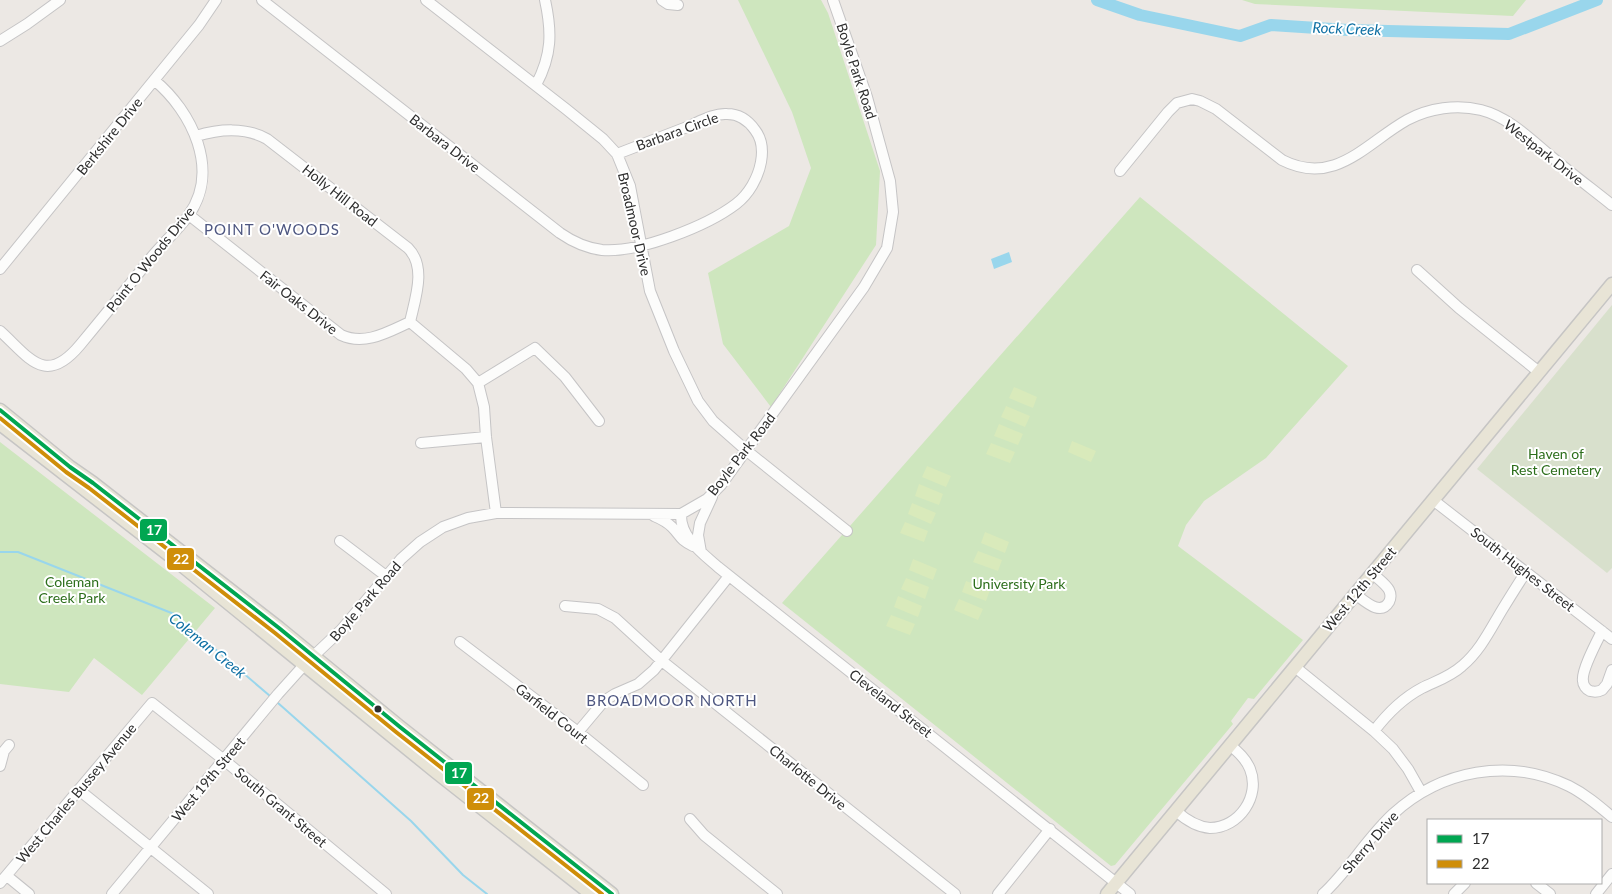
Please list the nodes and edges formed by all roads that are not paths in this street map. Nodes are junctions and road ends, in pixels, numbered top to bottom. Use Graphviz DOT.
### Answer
graph roads {
  1 [pos="60,0"];
  2 [pos="216,0"];
  3 [pos="262,0"];
  4 [pos="426,0"];
  5 [pos="545,0"];
  6 [pos="662,0"];
  7 [pos="833,0"];
  8 [pos="678,5"];
  9 [pos="0,41"];
  10 [pos="154,80"];
  11 [pos="536,85"];
  12 [pos="196,136"];
  13 [pos="617,154"];
  14 [pos="1120,171"];
  15 [pos="1612,205"];
  16 [pos="189,215"];
  17 [pos="642,245"];
  18 [pos="0,269"];
  19 [pos="1417,270"];
  20 [pos="1612,284"];
  21 [pos="410,322"];
  22 [pos="0,331"];
  23 [pos="1539,372"];
  24 [pos="478,383"];
  25 [pos="0,410"];
  26 [pos="599,422"];
  27 [pos="0,424"];
  28 [pos="486,437"];
  29 [pos="421,443"];
  30 [pos="746,451"];
  31 [pos="714,492"];
  32 [pos="1433,500"];
  33 [pos="496,513"];
  34 [pos="648,513"];
  35 [pos="681,514"];
  36 [pos="847,531"];
  37 [pos="340,541"];
  38 [pos="698,549"];
  39 [pos="1526,572"];
  40 [pos="1372,573"];
  41 [pos="386,576"];
  42 [pos="729,576"];
  43 [pos="1355,594"];
  44 [pos="564,606"];
  45 [pos="1602,631"];
  46 [pos="1612,639"];
  47 [pos="460,642"];
  48 [pos="309,661"];
  49 [pos="662,661"];
  50 [pos="1295,668"];
  51 [pos="1612,670"];
  52 [pos="152,703"];
  53 [pos="1374,731"];
  54 [pos="578,732"];
  55 [pos="9,744"];
  56 [pos="1230,745"];
  57 [pos="224,760"];
  58 [pos="0,766"];
  59 [pos="643,785"];
  60 [pos="79,790"];
  61 [pos="1421,792"];
  62 [pos="1176,811"];
  63 [pos="1612,816"];
  64 [pos="690,819"];
  65 [pos="1050,829"];
  66 [pos="150,848"];
  67 [pos="1612,874"];
  68 [pos="3,880"];
  69 [pos="1116,883"];
  70 [pos="1464,884"];
  71 [pos="1537,884"];
  72 [pos="29,894"];
  73 [pos="112,894"];
  74 [pos="208,894"];
  75 [pos="386,894"];
  76 [pos="591,894"];
  77 [pos="612,894"];
  78 [pos="777,894"];
  79 [pos="955,894"];
  80 [pos="998,894"];
  81 [pos="1107,894"];
  82 [pos="1130,894"];
  83 [pos="1323,894"];
  84 [pos="1454,894"];
  85 [pos="1550,894"];
  86 [pos="1596,894"];
  1 -- 9 [label="street"];
  2 -- 10 [label="street, Berkshire Drive"];
  3 -- 17 [label="street, Barbara Drive"];
  4 -- 11 [label="street, Broadmoor Drive"];
  5 -- 11 [label="street"];
  6 -- 8 [label="street"];
  7 -- 30 [label="street, Boyle Park Road"];
  10 -- 12 [label="street, Point O Woods Drive"];
  10 -- 18 [label="street, Berkshire Drive"];
  11 -- 13 [label="street, Broadmoor Drive"];
  12 -- 16 [label="street, Point O Woods Drive"];
  12 -- 21 [label="street, Holly Hill Road"];
  13 -- 17 [label="street, Broadmoor Drive"];
  13 -- 17 [label="street, Barbara Circle"];
  14 -- 15 [label="street, Westpark Drive"];
  16 -- 21 [label="street, Fair Oaks Drive"];
  16 -- 22 [label="street, Point O Woods Drive"];
  17 -- 30 [label="street, Broadmoor Drive"];
  19 -- 23 [label="street"];
  20 -- 23 [label="main road, West 12th Street"];
  21 -- 24 [label="street"];
  23 -- 32 [label="main road, West 12th Street"];
  24 -- 26 [label="street"];
  24 -- 28 [label="street"];
  25 -- 48 [label="main road"];
  27 -- 48 [label="main road"];
  28 -- 29 [label="street"];
  28 -- 33 [label="street"];
  30 -- 31 [label="street, Boyle Park Road"];
  30 -- 36 [label="street, Broadmoor Drive"];
  31 -- 35 [label="street, Boyle Park Road"];
  31 -- 38 [label="street"];
  32 -- 39 [label="street, South Hughes Street"];
  32 -- 40 [label="main road, West 12th Street"];
  33 -- 34 [label="street, Boyle Park Road"];
  33 -- 41 [label="street, Boyle Park Road"];
  34 -- 35 [label="street, Boyle Park Road"];
  34 -- 38 [label="street"];
  35 -- 38 [label="street, Cleveland Street"];
  37 -- 41 [label="street"];
  38 -- 42 [label="street, Cleveland Street"];
  39 -- 45 [label="street, South Hughes Street"];
  39 -- 53 [label="street"];
  40 -- 43 [label="main road, West 12th Street"];
  40 -- 43 [label="street"];
  41 -- 48 [label="street, Boyle Park Road"];
  42 -- 49 [label="street"];
  42 -- 65 [label="street, Cleveland Street"];
  43 -- 50 [label="main road, West 12th Street"];
  44 -- 49 [label="street, Charlotte Drive"];
  45 -- 46 [label="street, South Hughes Street"];
  45 -- 51 [label="street"];
  47 -- 54 [label="street, Garfield Court"];
  48 -- 57 [label="street, West 19th Street"];
  48 -- 76 [label="main road"];
  48 -- 77 [label="main road"];
  49 -- 54 [label="street"];
  49 -- 79 [label="street, Charlotte Drive"];
  50 -- 53 [label="street"];
  50 -- 56 [label="main road, West 12th Street"];
  52 -- 57 [label="street, South Grant Street"];
  52 -- 60 [label="street, West Charles Bussey Avenue"];
  53 -- 61 [label="street"];
  54 -- 59 [label="street, Garfield Court"];
  55 -- 58 [label="street"];
  56 -- 62 [label="main road, West 12th Street"];
  56 -- 62 [label="street"];
  57 -- 66 [label="street, West 19th Street"];
  57 -- 75 [label="street, South Grant Street"];
  60 -- 66 [label="street"];
  60 -- 68 [label="street, West Charles Bussey Avenue"];
  61 -- 63 [label="street, Sherry Drive"];
  61 -- 83 [label="street, Sherry Drive"];
  62 -- 69 [label="main road, West 12th Street"];
  64 -- 78 [label="street"];
  65 -- 69 [label="street, Cleveland Street"];
  65 -- 80 [label="street"];
  66 -- 73 [label="street, West 19th Street"];
  66 -- 74 [label="street"];
  67 -- 86 [label="street"];
  68 -- 72 [label="street"];
  69 -- 81 [label="main road, West 12th Street"];
  69 -- 82 [label="street, Cleveland Street"];
  70 -- 84 [label="street"];
  71 -- 85 [label="street"];
}
